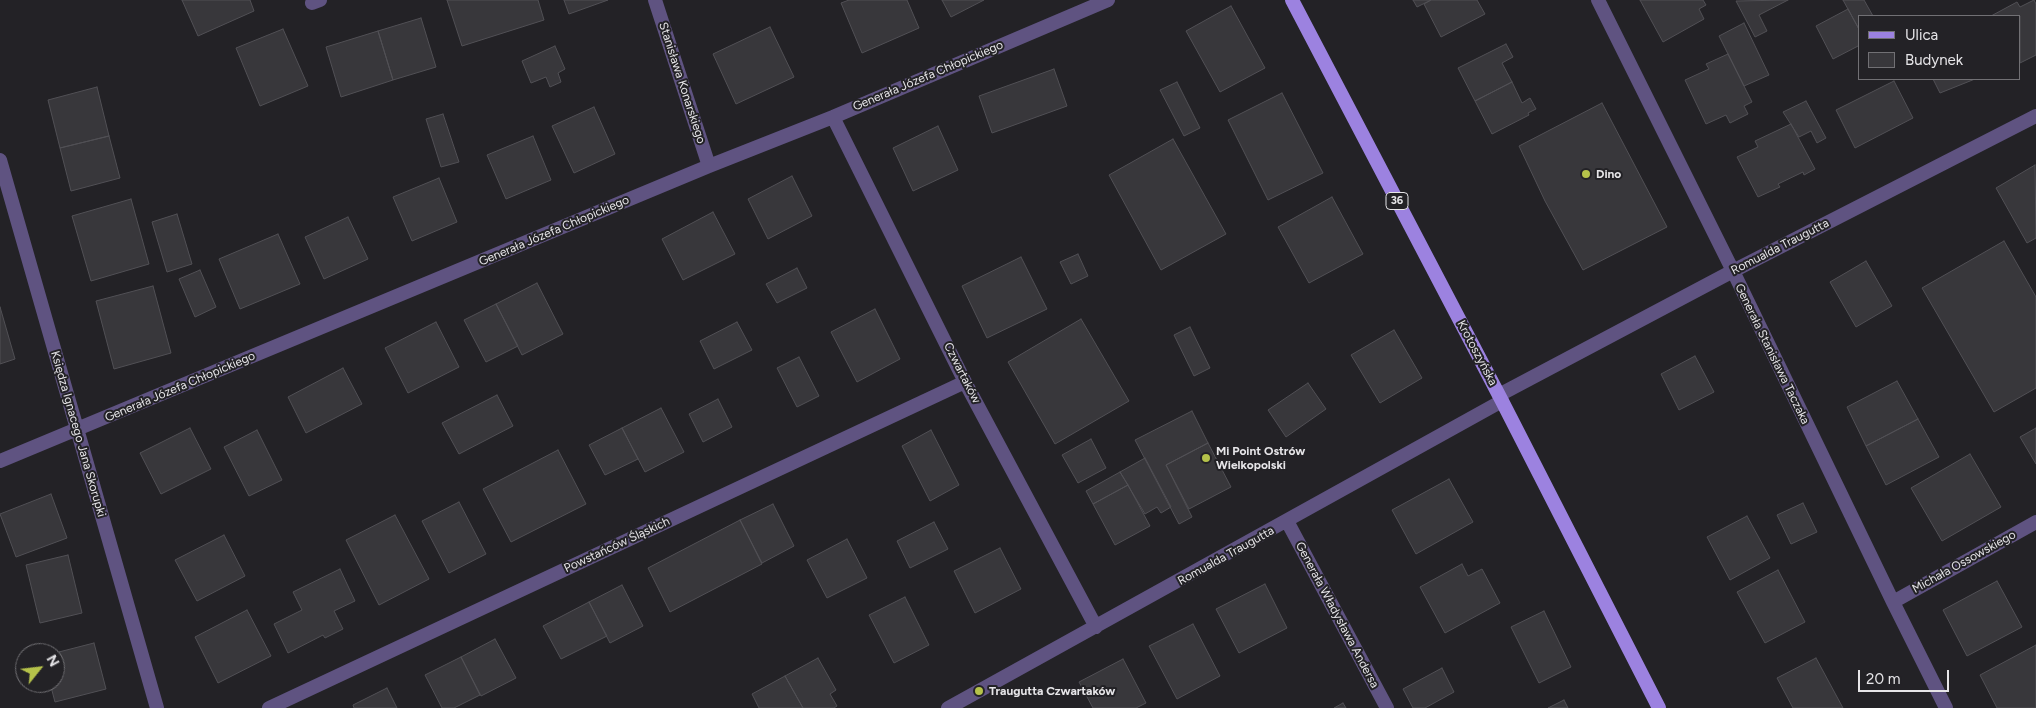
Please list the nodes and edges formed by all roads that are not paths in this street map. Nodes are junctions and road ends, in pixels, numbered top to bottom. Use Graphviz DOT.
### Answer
graph roads {
  1 [pos="656,0"];
  2 [pos="1108,0"];
  3 [pos="1292,0"];
  4 [pos="1598,0"];
  5 [pos="2036,116"];
  6 [pos="833,117"];
  7 [pos="0,160"];
  8 [pos="709,166"];
  9 [pos="1733,271"];
  10 [pos="965,382"];
  11 [pos="1501,398"];
  12 [pos="77,430"];
  13 [pos="0,461"];
  14 [pos="1288,522"];
  15 [pos="2036,522"];
  16 [pos="1893,602"];
  17 [pos="1096,627"];
  18 [pos="156,708"];
  19 [pos="269,708"];
  20 [pos="948,708"];
  21 [pos="1387,708"];
  22 [pos="1659,708"];
  23 [pos="1946,708"];
  1 -- 8 [label="street, Stanisława Konarskiego"];
  2 -- 6 [label="street, Generała Józefa Chłopickiego"];
  3 -- 11 [label="main road, Krotoszyńska / 36"];
  4 -- 9 [label="street, Generała Stanisława Taczaka"];
  5 -- 9 [label="street, Romualda Traugutta"];
  6 -- 8 [label="street, Generała Józefa Chłopickiego"];
  6 -- 10 [label="street, Czwartaków"];
  7 -- 12 [label="street, Księdza Ignacego Jana Skorupki"];
  8 -- 12 [label="street, Generała Józefa Chłopickiego"];
  9 -- 11 [label="street, Romualda Traugutta"];
  9 -- 16 [label="street, Generała Stanisława Taczaka"];
  10 -- 17 [label="street, Czwartaków"];
  10 -- 19 [label="street, Powstańców Śląskich"];
  11 -- 14 [label="street, Romualda Traugutta"];
  11 -- 22 [label="main road, Krotoszyńska / 36"];
  12 -- 13 [label="street, Generała Józefa Chłopickiego"];
  12 -- 18 [label="street, Księdza Ignacego Jana Skorupki"];
  14 -- 17 [label="street, Romualda Traugutta"];
  14 -- 21 [label="street, Generała Władysława Andersa"];
  15 -- 16 [label="street, Michała Ossowskiego"];
  16 -- 23 [label="street, Generała Stanisława Taczaka"];
  17 -- 20 [label="street, Romualda Traugutta"];
}
